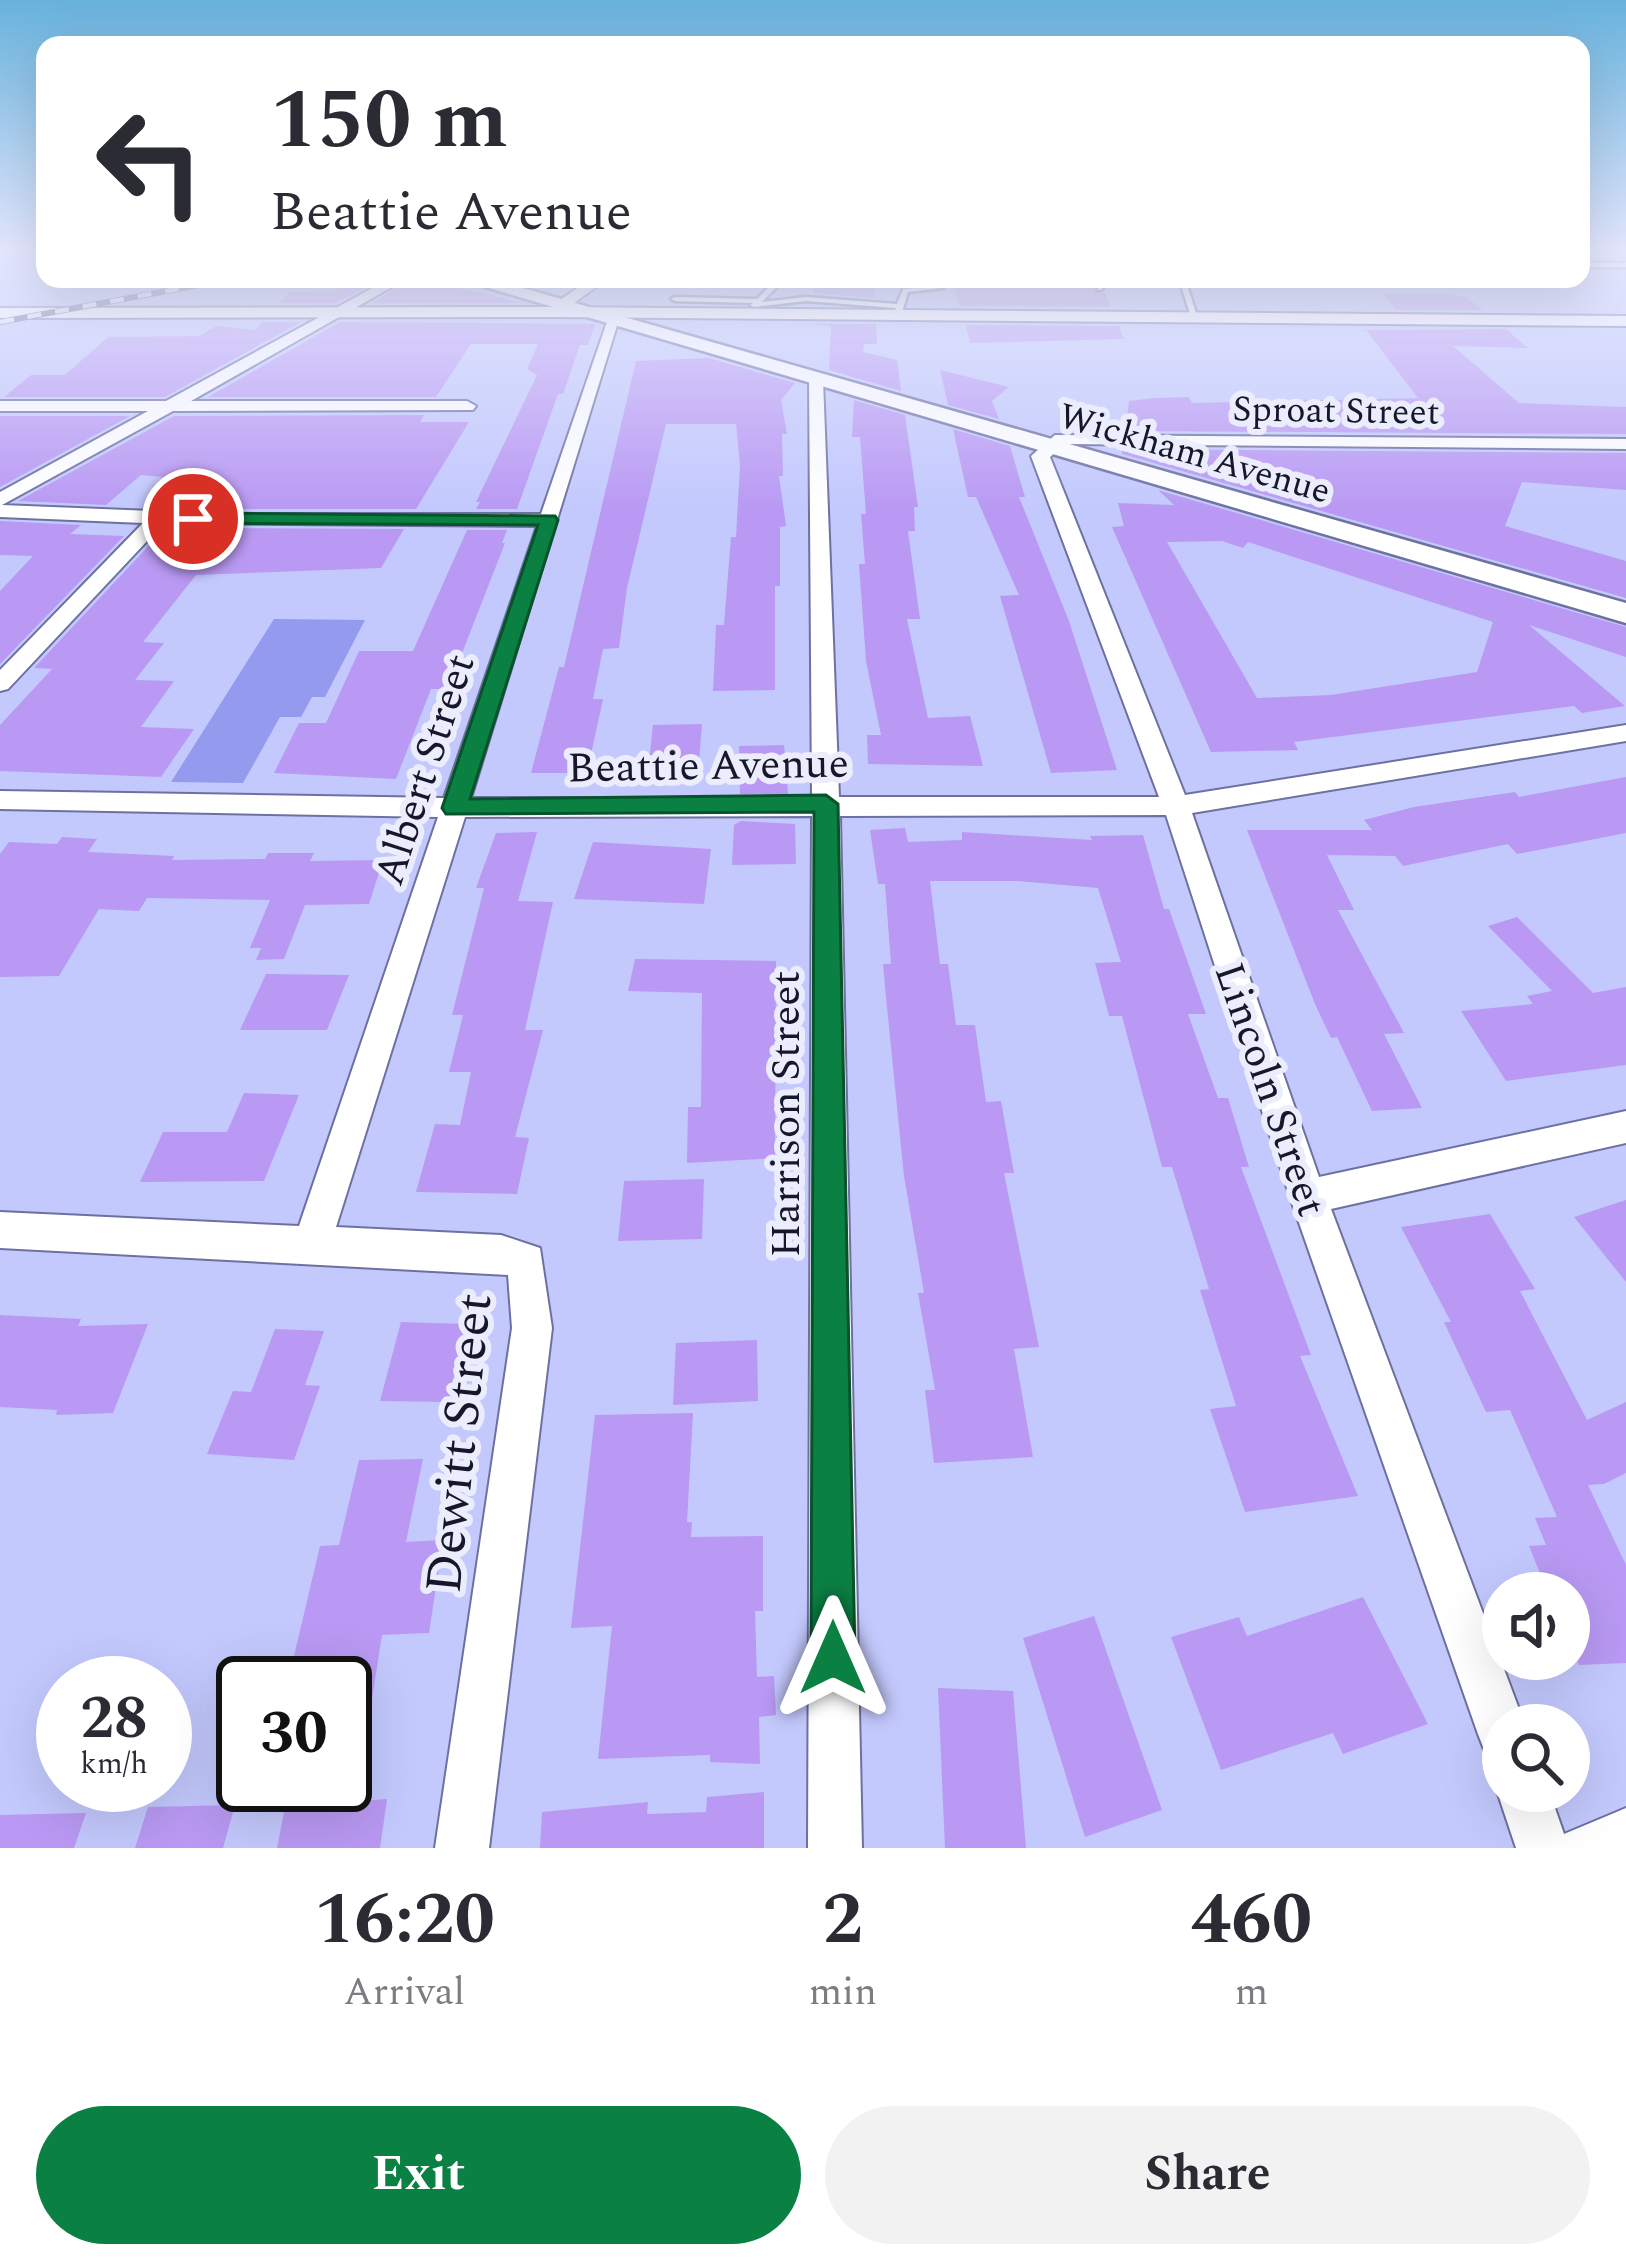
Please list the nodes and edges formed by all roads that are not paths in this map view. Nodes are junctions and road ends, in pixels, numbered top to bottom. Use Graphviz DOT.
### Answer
graph roads {
  1 [pos="292,337"];
  2 [pos="609,337"];
  3 [pos="667,337"];
  4 [pos="815,380"];
  5 [pos="173,404"];
  6 [pos="0,406"];
  7 [pos="467,406"];
  8 [pos="1626,444"];
  9 [pos="1047,448"];
  10 [pos="0,500"];
  11 [pos="0,511"];
  12 [pos="159,517"];
  13 [pos="549,520"];
  14 [pos="1626,613"];
  15 [pos="0,684"];
  16 [pos="1626,733"];
  17 [pos="0,800"];
  18 [pos="826,804"];
  19 [pos="1176,806"];
  20 [pos="455,808"];
  21 [pos="1626,1127"];
  22 [pos="1308,1197"];
  23 [pos="0,1230"];
  24 [pos="313,1243"];
  25 [pos="1492,1704"];
  26 [pos="1530,1812"];
  27 [pos="1626,1834"];
  28 [pos="461,1848"];
  29 [pos="835,1848"];
  30 [pos="1543,1848"];
  31 [pos="1585,1848"];
  1 -- 5 [label="street"];
  2 -- 13 [label="street, Albert Street"];
  3 -- 4 [label="main road, Wickham Avenue"];
  4 -- 9 [label="main road, Wickham Avenue"];
  4 -- 18 [label="street, Harrison Street"];
  5 -- 6 [label="street"];
  5 -- 7 [label="street"];
  5 -- 10 [label="street"];
  8 -- 9 [label="street, Sproat Street"];
  9 -- 14 [label="main road, Wickham Avenue"];
  9 -- 19 [label="street, Lincoln Street"];
  11 -- 12 [label="street"];
  12 -- 13 [label="street"];
  12 -- 15 [label="street"];
  13 -- 20 [label="street, Albert Street"];
  16 -- 19 [label="street, Beattie Avenue"];
  17 -- 20 [label="street, Beattie Avenue"];
  18 -- 19 [label="street, Beattie Avenue"];
  18 -- 20 [label="street, Beattie Avenue"];
  18 -- 29 [label="street, Harrison Street"];
  19 -- 22 [label="street, Lincoln Street"];
  20 -- 24 [label="street, Albert Street"];
  21 -- 22 [label="street"];
  22 -- 25 [label="street, Lincoln Street"];
  23 -- 24 [label="street"];
  24 -- 28 [label="street, Dewitt Street"];
  26 -- 30 [label="street"];
  27 -- 31 [label="street"];
}
